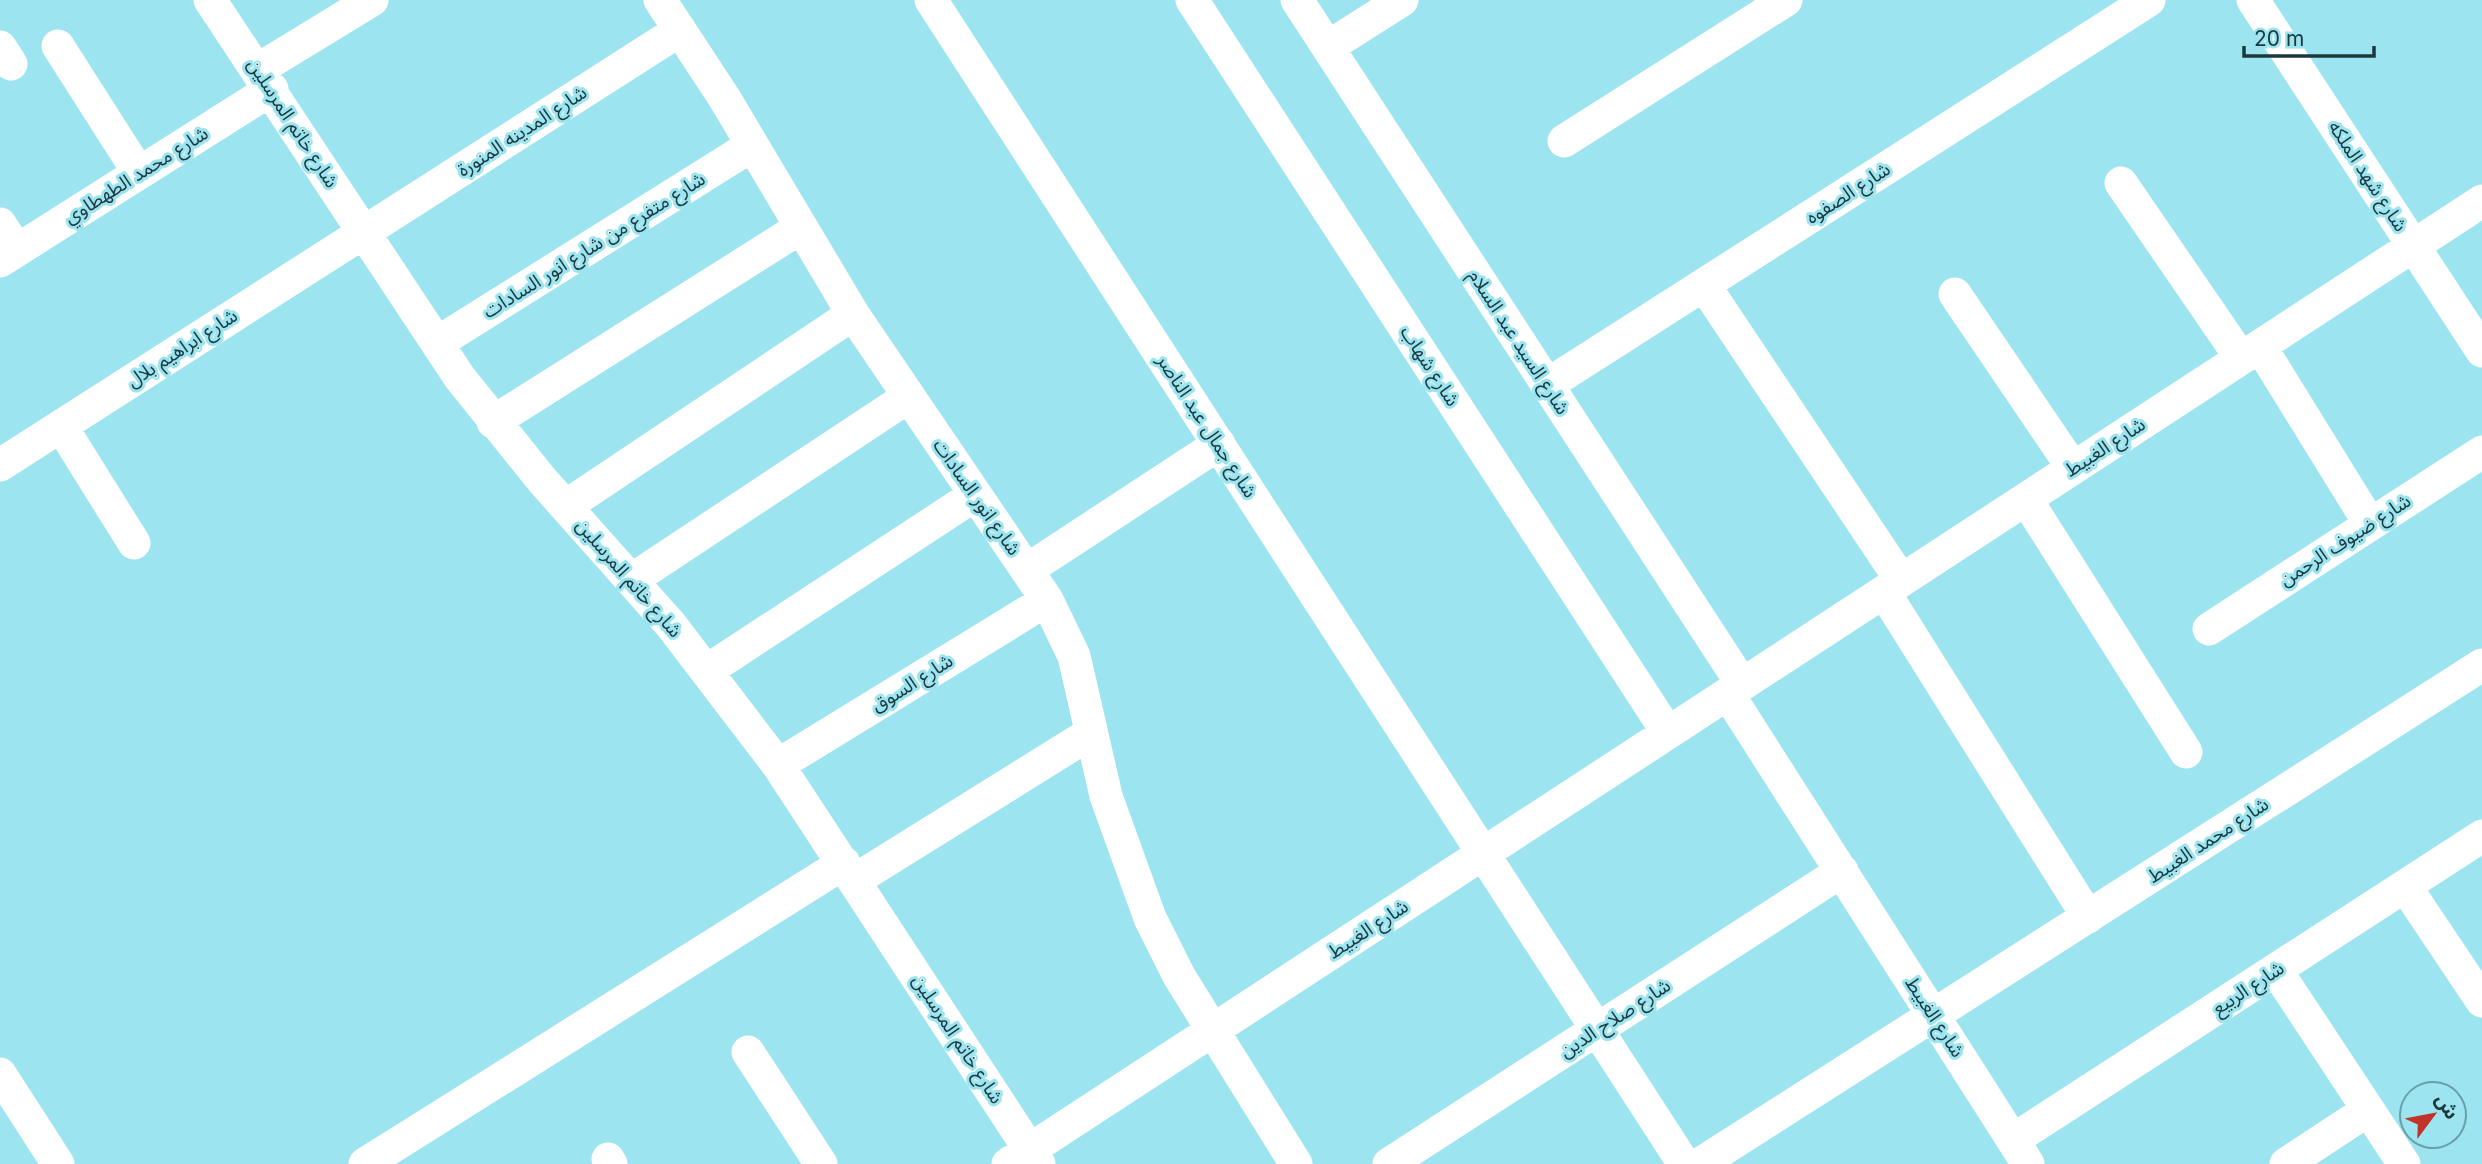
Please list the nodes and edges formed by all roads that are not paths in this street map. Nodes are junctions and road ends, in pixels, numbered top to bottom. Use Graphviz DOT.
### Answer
graph roads {
  1 [pos="210,0"];
  2 [pos="372,0"];
  3 [pos="660,0"];
  4 [pos="931,0"];
  5 [pos="1192,0"];
  6 [pos="1297,0"];
  7 [pos="1402,0"];
  8 [pos="1786,0"];
  9 [pos="2149,0"];
  10 [pos="2253,0"];
  11 [pos="680,30"];
  12 [pos="58,46"];
  13 [pos="1328,47"];
  14 [pos="265,79"];
  15 [pos="1564,141"];
  16 [pos="751,146"];
  17 [pos="139,173"];
  18 [pos="2121,183"];
  19 [pos="2482,201"];
  20 [pos="800,228"];
  21 [pos="364,231"];
  22 [pos="6,245"];
  23 [pos="2413,246"];
  24 [pos="1704,285"];
  25 [pos="1955,294"];
  26 [pos="853,314"];
  27 [pos="437,343"];
  28 [pos="2482,351"];
  29 [pos="2251,352"];
  30 [pos="1547,385"];
  31 [pos="908,397"];
  32 [pos="493,422"];
  33 [pos="61,426"];
  34 [pos="1219,444"];
  35 [pos="2482,452"];
  36 [pos="0,465"];
  37 [pos="2073,468"];
  38 [pos="975,495"];
  39 [pos="2026,499"];
  40 [pos="566,506"];
  41 [pos="2370,524"];
  42 [pos="134,543"];
  43 [pos="1027,570"];
  44 [pos="633,579"];
  45 [pos="1892,586"];
  46 [pos="1047,600"];
  47 [pos="2209,629"];
  48 [pos="2482,665"];
  49 [pos="708,670"];
  50 [pos="1735,689"];
  51 [pos="1091,733"];
  52 [pos="1668,733"];
  53 [pos="2186,752"];
  54 [pos="778,765"];
  55 [pos="2482,836"];
  56 [pos="1483,853"];
  57 [pos="849,871"];
  58 [pos="1842,871"];
  59 [pos="2405,886"];
  60 [pos="2088,916"];
  61 [pos="2276,970"];
  62 [pos="2482,1001"];
  63 [pos="1933,1015"];
  64 [pos="1597,1030"];
  65 [pos="1212,1031"];
  66 [pos="748,1052"];
  67 [pos="0,1074"];
  68 [pos="2368,1110"];
  69 [pos="2021,1152"];
  70 [pos="1026,1159"];
  71 [pos="58,1164"];
  72 [pos="365,1164"];
  73 [pos="821,1164"];
  74 [pos="1296,1164"];
  75 [pos="1389,1164"];
  76 [pos="1684,1164"];
  77 [pos="1700,1164"];
  78 [pos="2286,1164"];
  79 [pos="2404,1164"];
  1 -- 14 [label="street, شارع خاتم المرسلين"];
  2 -- 14 [label="street, شارع محمد الطهطاوي"];
  3 -- 11 [label="street, شارع انور السادات"];
  4 -- 34 [label="street, شارع جمال عبد الناصر"];
  5 -- 52 [label="street, شارع شهاب"];
  6 -- 13 [label="street, شارع السيد عبد السلام"];
  7 -- 13 [label="street"];
  8 -- 15 [label="street"];
  9 -- 24 [label="street, شارع الصفوه"];
  10 -- 23 [label="street, شارع شهد الملكه"];
  11 -- 16 [label="street, شارع انور السادات"];
  11 -- 21 [label="street, شارع المدينه المنورة"];
  12 -- 17 [label="street"];
  13 -- 30 [label="street, شارع السيد عبد السلام"];
  14 -- 17 [label="street, شارع محمد الطهطاوي"];
  14 -- 21 [label="street, شارع خاتم المرسلين"];
  16 -- 20 [label="street, شارع انور السادات"];
  16 -- 27 [label="street, شارع متفرع من شارع انور السادات"];
  17 -- 22 [label="street, شارع محمد الطهطاوي"];
  18 -- 29 [label="street"];
  19 -- 23 [label="street, شارع الغبيط"];
  20 -- 26 [label="street, شارع انور السادات"];
  20 -- 32 [label="street"];
  21 -- 27 [label="street, شارع خاتم المرسلين"];
  21 -- 33 [label="street, شارع ابراهيم بلال"];
  23 -- 28 [label="street, شارع شهد الملكه"];
  23 -- 29 [label="street, شارع الغبيط"];
  24 -- 30 [label="street, شارع الصفوه"];
  24 -- 45 [label="street"];
  25 -- 37 [label="street"];
  26 -- 31 [label="street, شارع انور السادات"];
  26 -- 40 [label="street"];
  27 -- 32 [label="street, شارع خاتم المرسلين"];
  29 -- 37 [label="street, شارع الغبيط"];
  29 -- 41 [label="street"];
  30 -- 50 [label="street, شارع السيد عبد السلام"];
  31 -- 38 [label="street, شارع انور السادات"];
  31 -- 44 [label="street"];
  32 -- 40 [label="street, شارع خاتم المرسلين"];
  33 -- 36 [label="street, شارع ابراهيم بلال"];
  33 -- 42 [label="street"];
  34 -- 43 [label="street"];
  34 -- 56 [label="street, شارع جمال عبد الناصر"];
  35 -- 41 [label="street, شارع ضيوف الرحمن"];
  37 -- 39 [label="street, شارع الغبيط"];
  38 -- 43 [label="street, شارع انور السادات"];
  38 -- 49 [label="street"];
  39 -- 45 [label="street, شارع الغبيط"];
  39 -- 53 [label="street"];
  40 -- 44 [label="street, شارع خاتم المرسلين"];
  41 -- 47 [label="street, شارع ضيوف الرحمن"];
  43 -- 46 [label="street, شارع انور السادات"];
  44 -- 49 [label="street, شارع خاتم المرسلين"];
  45 -- 50 [label="street, شارع الغبيط"];
  45 -- 60 [label="street"];
  46 -- 51 [label="street, شارع انور السادات"];
  46 -- 54 [label="street, شارع السوق"];
  48 -- 60 [label="street, شارع محمد الغبيط"];
  49 -- 54 [label="street, شارع خاتم المرسلين"];
  50 -- 52 [label="street, شارع الغبيط"];
  50 -- 58 [label="street, شارع الغبيط"];
  51 -- 57 [label="street"];
  51 -- 65 [label="street, شارع انور السادات"];
  52 -- 56 [label="street, شارع الغبيط"];
  54 -- 57 [label="street, شارع خاتم المرسلين"];
  55 -- 59 [label="street, شارع الربيع"];
  56 -- 64 [label="street, شارع جمال عبد الناصر"];
  56 -- 65 [label="street, شارع الغبيط"];
  57 -- 70 [label="street, شارع خاتم المرسلين"];
  57 -- 72 [label="street"];
  58 -- 63 [label="street, شارع الغبيط"];
  58 -- 64 [label="street, شارع صلاح الدين"];
  59 -- 61 [label="street, شارع الربيع"];
  59 -- 62 [label="street"];
  60 -- 63 [label="street, شارع محمد الغبيط"];
  61 -- 68 [label="street"];
  61 -- 69 [label="street, شارع الربيع"];
  63 -- 69 [label="street, شارع الغبيط"];
  63 -- 77 [label="street, شارع محمد الغبيط"];
  64 -- 75 [label="street, شارع صلاح الدين"];
  64 -- 76 [label="street, شارع جمال عبد الناصر"];
  65 -- 70 [label="street, شارع الغبيط"];
  65 -- 74 [label="street, شارع انور السادات"];
  66 -- 73 [label="street"];
  67 -- 71 [label="street"];
  68 -- 78 [label="street"];
  68 -- 79 [label="street"];
}
